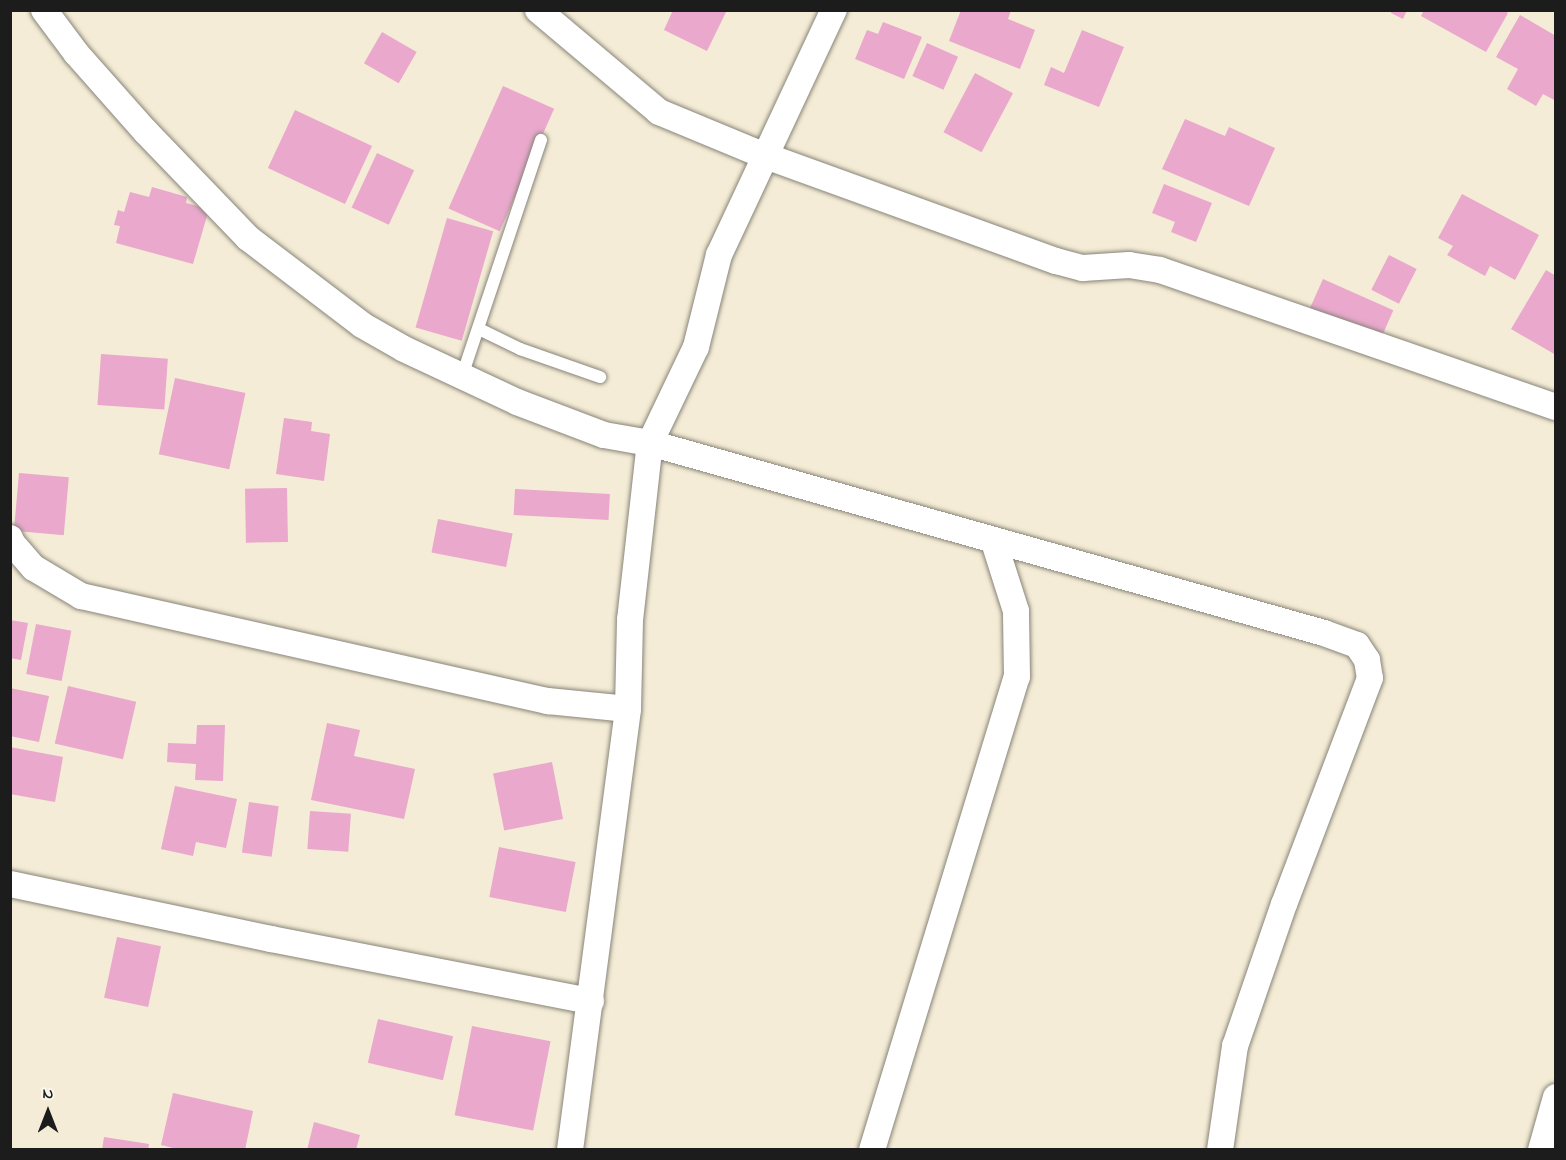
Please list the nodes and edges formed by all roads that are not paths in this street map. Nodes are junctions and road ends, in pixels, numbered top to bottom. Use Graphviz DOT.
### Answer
graph roads {
  1 [pos="44,10"];
  2 [pos="538,10"];
  3 [pos="834,10"];
  4 [pos="541,140"];
  5 [pos="764,155"];
  6 [pos="478,329"];
  7 [pos="462,376"];
  8 [pos="600,377"];
  9 [pos="1556,407"];
  10 [pos="650,443"];
  11 [pos="10,538"];
  12 [pos="994,542"];
  13 [pos="628,709"];
  14 [pos="10,884"];
  15 [pos="591,1001"];
  16 [pos="1556,1097"];
  17 [pos="570,1149"];
  18 [pos="872,1149"];
  19 [pos="1220,1149"];
  20 [pos="1541,1149"];
  1 -- 7 [label="street"];
  2 -- 5 [label="street"];
  3 -- 5 [label="street"];
  4 -- 6 [label="lane"];
  5 -- 9 [label="street"];
  5 -- 10 [label="street"];
  6 -- 7 [label="lane"];
  6 -- 8 [label="lane"];
  7 -- 10 [label="street"];
  10 -- 12 [label="street"];
  10 -- 13 [label="street"];
  11 -- 13 [label="street"];
  12 -- 18 [label="street"];
  12 -- 19 [label="street"];
  13 -- 15 [label="street"];
  14 -- 15 [label="street"];
  15 -- 17 [label="street"];
  16 -- 20 [label="street"];
}
